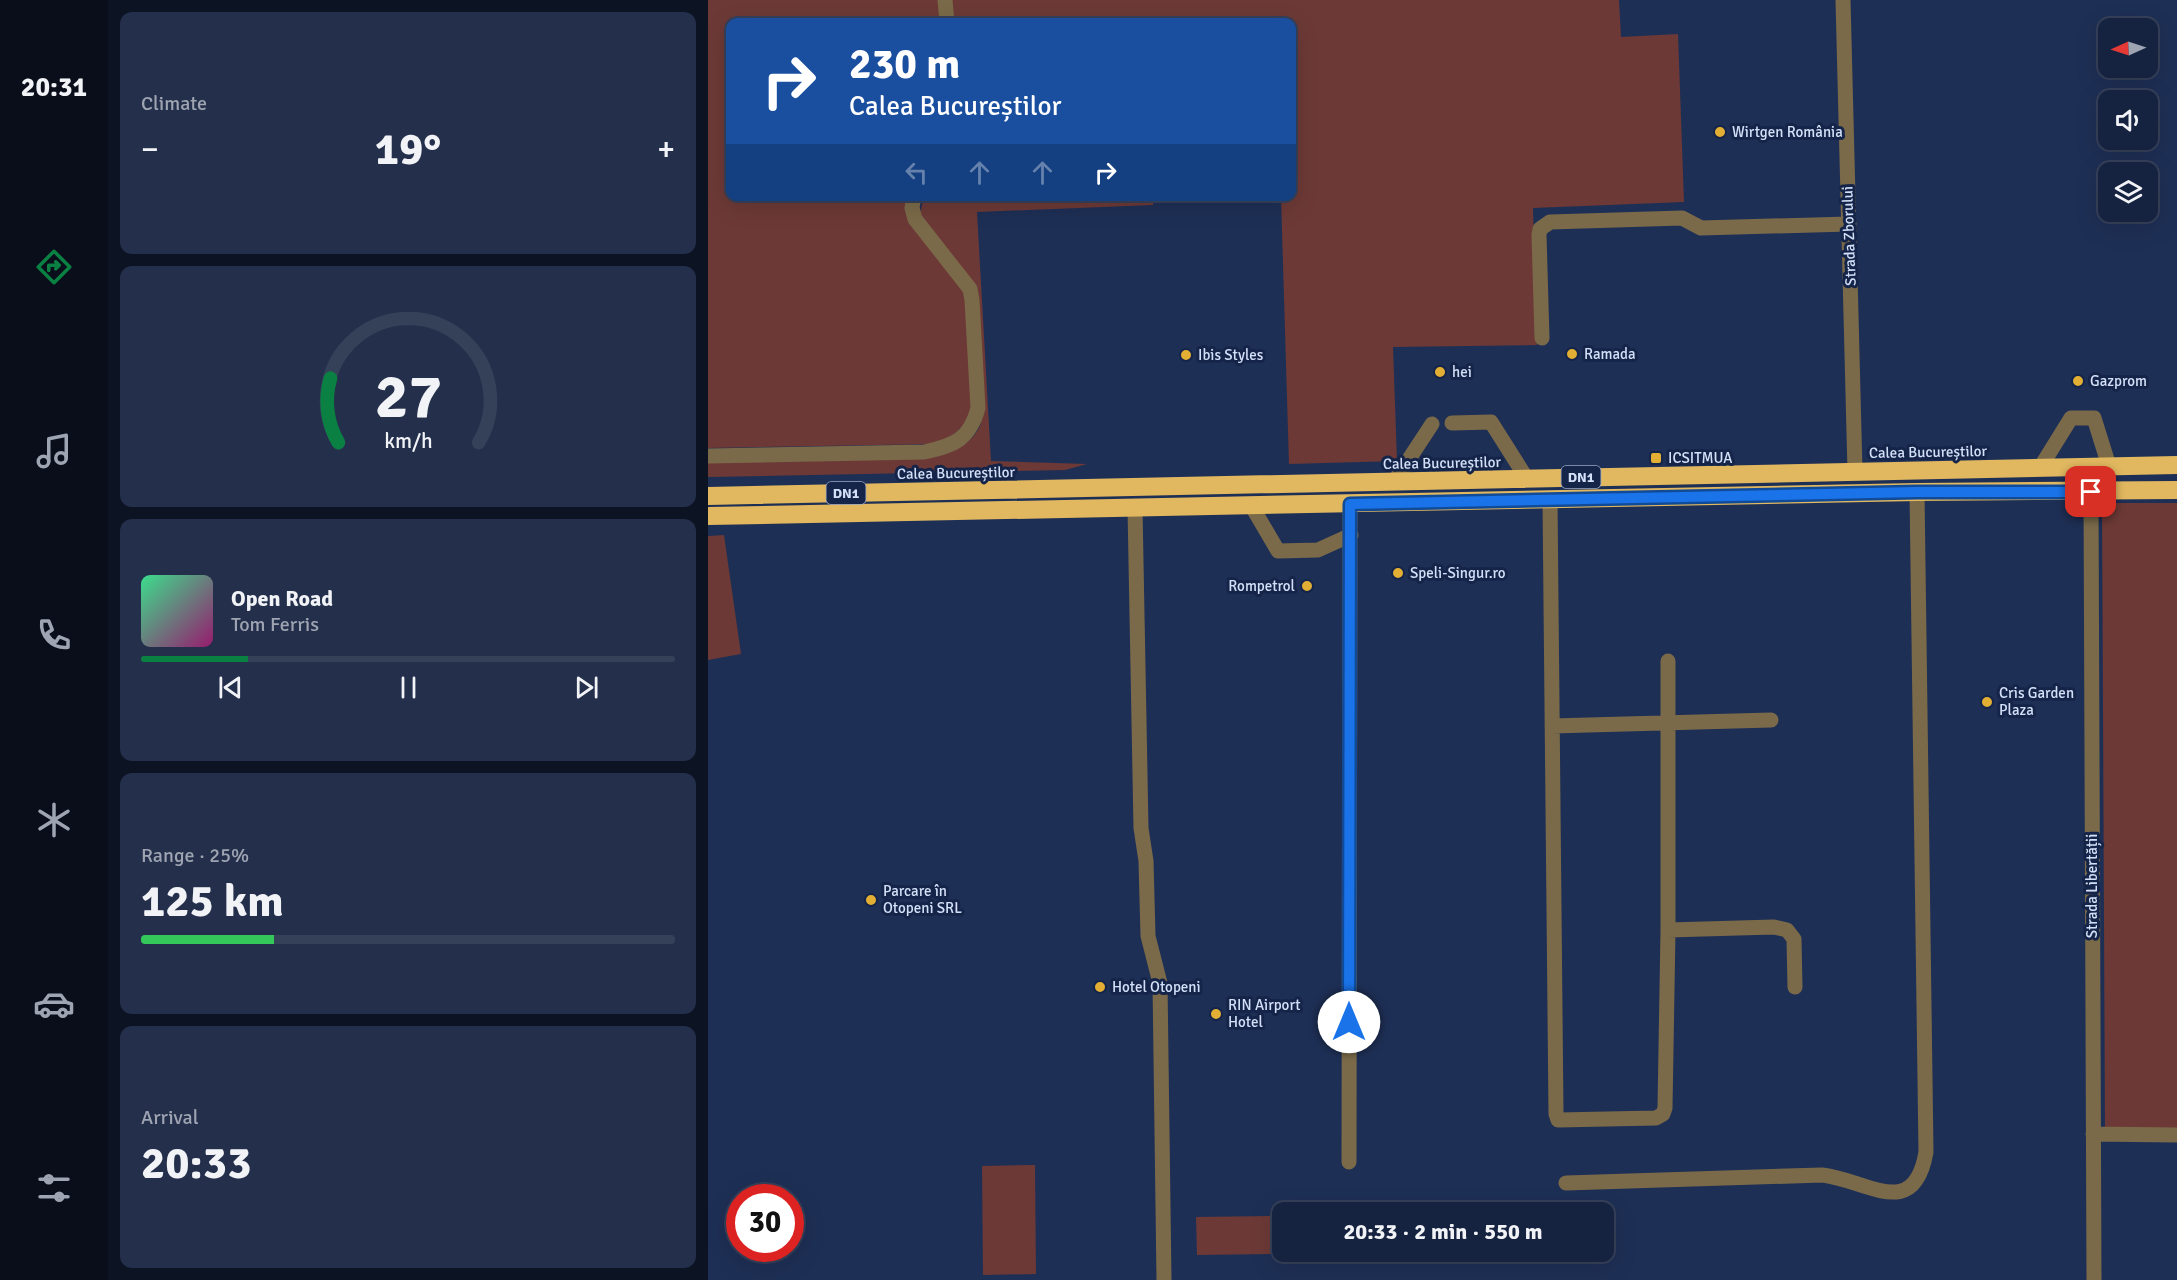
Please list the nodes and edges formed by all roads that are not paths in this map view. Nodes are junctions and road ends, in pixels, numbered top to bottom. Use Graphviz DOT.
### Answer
graph roads {
  1 [pos="945,0"];
  2 [pos="1843,0"];
  3 [pos="947,18"];
  4 [pos="913,201"];
  5 [pos="1849,225"];
  6 [pos="1542,338"];
  7 [pos="1452,423"];
  8 [pos="1432,424"];
  9 [pos="708,456"];
  10 [pos="2177,465"];
  11 [pos="2109,466"];
  12 [pos="2040,468"];
  13 [pos="1856,472"];
  14 [pos="1527,479"];
  15 [pos="1394,482"];
  16 [pos="2177,490"];
  17 [pos="1917,492"];
  18 [pos="2091,492"];
  19 [pos="708,496"];
  20 [pos="1550,500"];
  21 [pos="1350,504"];
  22 [pos="1251,506"];
  23 [pos="1135,508"];
  24 [pos="708,516"];
  25 [pos="1351,535"];
  26 [pos="1668,661"];
  27 [pos="1771,720"];
  28 [pos="1667,722"];
  29 [pos="1552,726"];
  30 [pos="1668,930"];
  31 [pos="1795,987"];
  32 [pos="2093,1134"];
  33 [pos="2177,1135"];
  34 [pos="1349,1162"];
  35 [pos="1566,1183"];
  36 [pos="1164,1280"];
  37 [pos="2094,1280"];
  1 -- 3 [label="street"];
  2 -- 5 [label="street, Strada Zborului"];
  4 -- 9 [label="street"];
  5 -- 6 [label="street"];
  5 -- 13 [label="street, Strada Zborului"];
  7 -- 14 [label="street"];
  8 -- 15 [label="street"];
  10 -- 11 [label="highway, Calea Bucureștilor / DN1"];
  11 -- 12 [label="highway, Calea Bucureștilor / DN1"];
  11 -- 12 [label="street"];
  12 -- 13 [label="highway, Calea Bucureștilor / DN1"];
  13 -- 14 [label="highway, Calea Bucureștilor / DN1"];
  14 -- 15 [label="highway, Calea Bucureștilor / DN1"];
  15 -- 19 [label="highway, Calea Bucureștilor / DN1"];
  16 -- 18 [label="highway, DN1"];
  17 -- 18 [label="highway, DN1"];
  17 -- 20 [label="highway, DN1"];
  17 -- 35 [label="street"];
  18 -- 32 [label="street, Strada Libertății"];
  20 -- 21 [label="highway, DN1"];
  20 -- 29 [label="street"];
  21 -- 22 [label="highway, DN1"];
  21 -- 25 [label="street"];
  22 -- 23 [label="highway, DN1"];
  22 -- 25 [label="street"];
  23 -- 24 [label="highway, DN1"];
  23 -- 36 [label="street"];
  25 -- 34 [label="street"];
  26 -- 28 [label="street"];
  27 -- 28 [label="street"];
  28 -- 29 [label="street"];
  28 -- 30 [label="street"];
  29 -- 30 [label="street"];
  30 -- 31 [label="street"];
  32 -- 33 [label="street"];
  32 -- 37 [label="street, Strada Libertății"];
}
